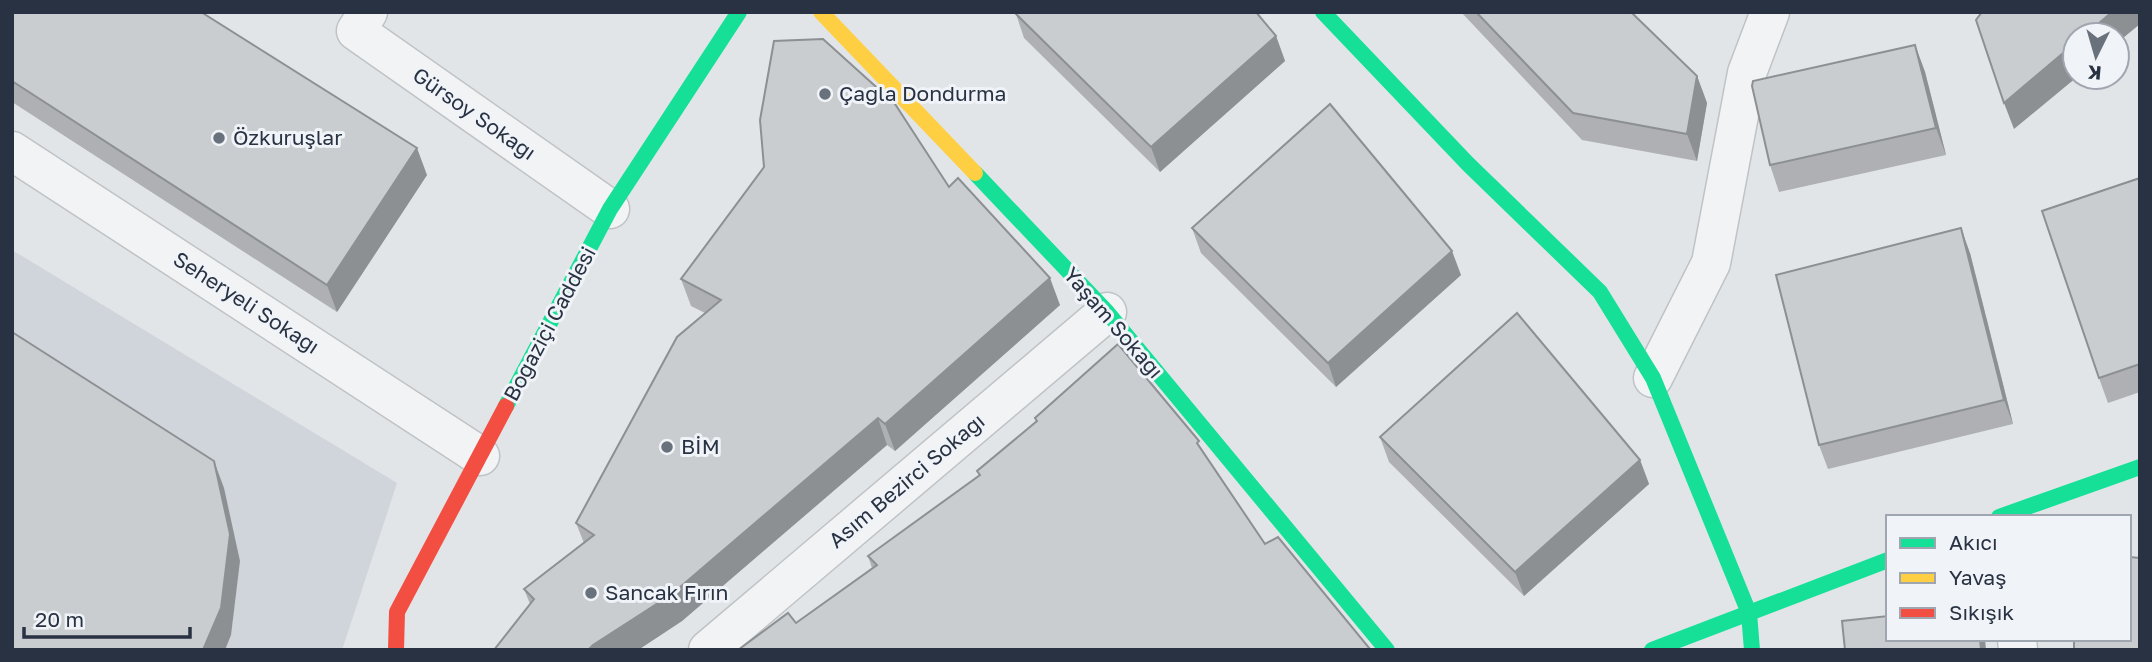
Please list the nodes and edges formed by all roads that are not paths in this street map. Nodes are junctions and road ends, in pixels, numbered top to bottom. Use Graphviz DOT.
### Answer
graph roads {
  1 [pos="368,12"];
  2 [pos="739,12"];
  3 [pos="821,12"];
  4 [pos="1323,12"];
  5 [pos="1770,12"];
  6 [pos="12,151"];
  7 [pos="610,209"];
  8 [pos="1107,312"];
  9 [pos="1653,378"];
  10 [pos="480,456"];
  11 [pos="2140,467"];
  12 [pos="2008,515"];
  13 [pos="1886,561"];
  14 [pos="397,612"];
  15 [pos="1749,613"];
  16 [pos="385,650"];
  17 [pos="396,650"];
  18 [pos="708,650"];
  19 [pos="1387,650"];
  20 [pos="1651,650"];
  21 [pos="1752,650"];
  1 -- 7 [label="street, Gürsoy Sokağı"];
  2 -- 7 [label="street, Boğaziçi Caddesi"];
  3 -- 8 [label="street, Yaşam Sokağı"];
  4 -- 9 [label="street"];
  5 -- 9 [label="street"];
  6 -- 10 [label="street, Seheryeli Sokağı"];
  7 -- 10 [label="street, Boğaziçi Caddesi"];
  8 -- 18 [label="street, Asım Bezirci Sokağı"];
  8 -- 19 [label="street, Yaşam Sokağı"];
  9 -- 15 [label="street"];
  10 -- 14 [label="street, Boğaziçi Caddesi"];
  11 -- 12 [label="street"];
  13 -- 15 [label="street"];
  14 -- 16 [label="street"];
  14 -- 17 [label="street, Boğaziçi Caddesi"];
  15 -- 20 [label="street"];
  15 -- 21 [label="street"];
}
